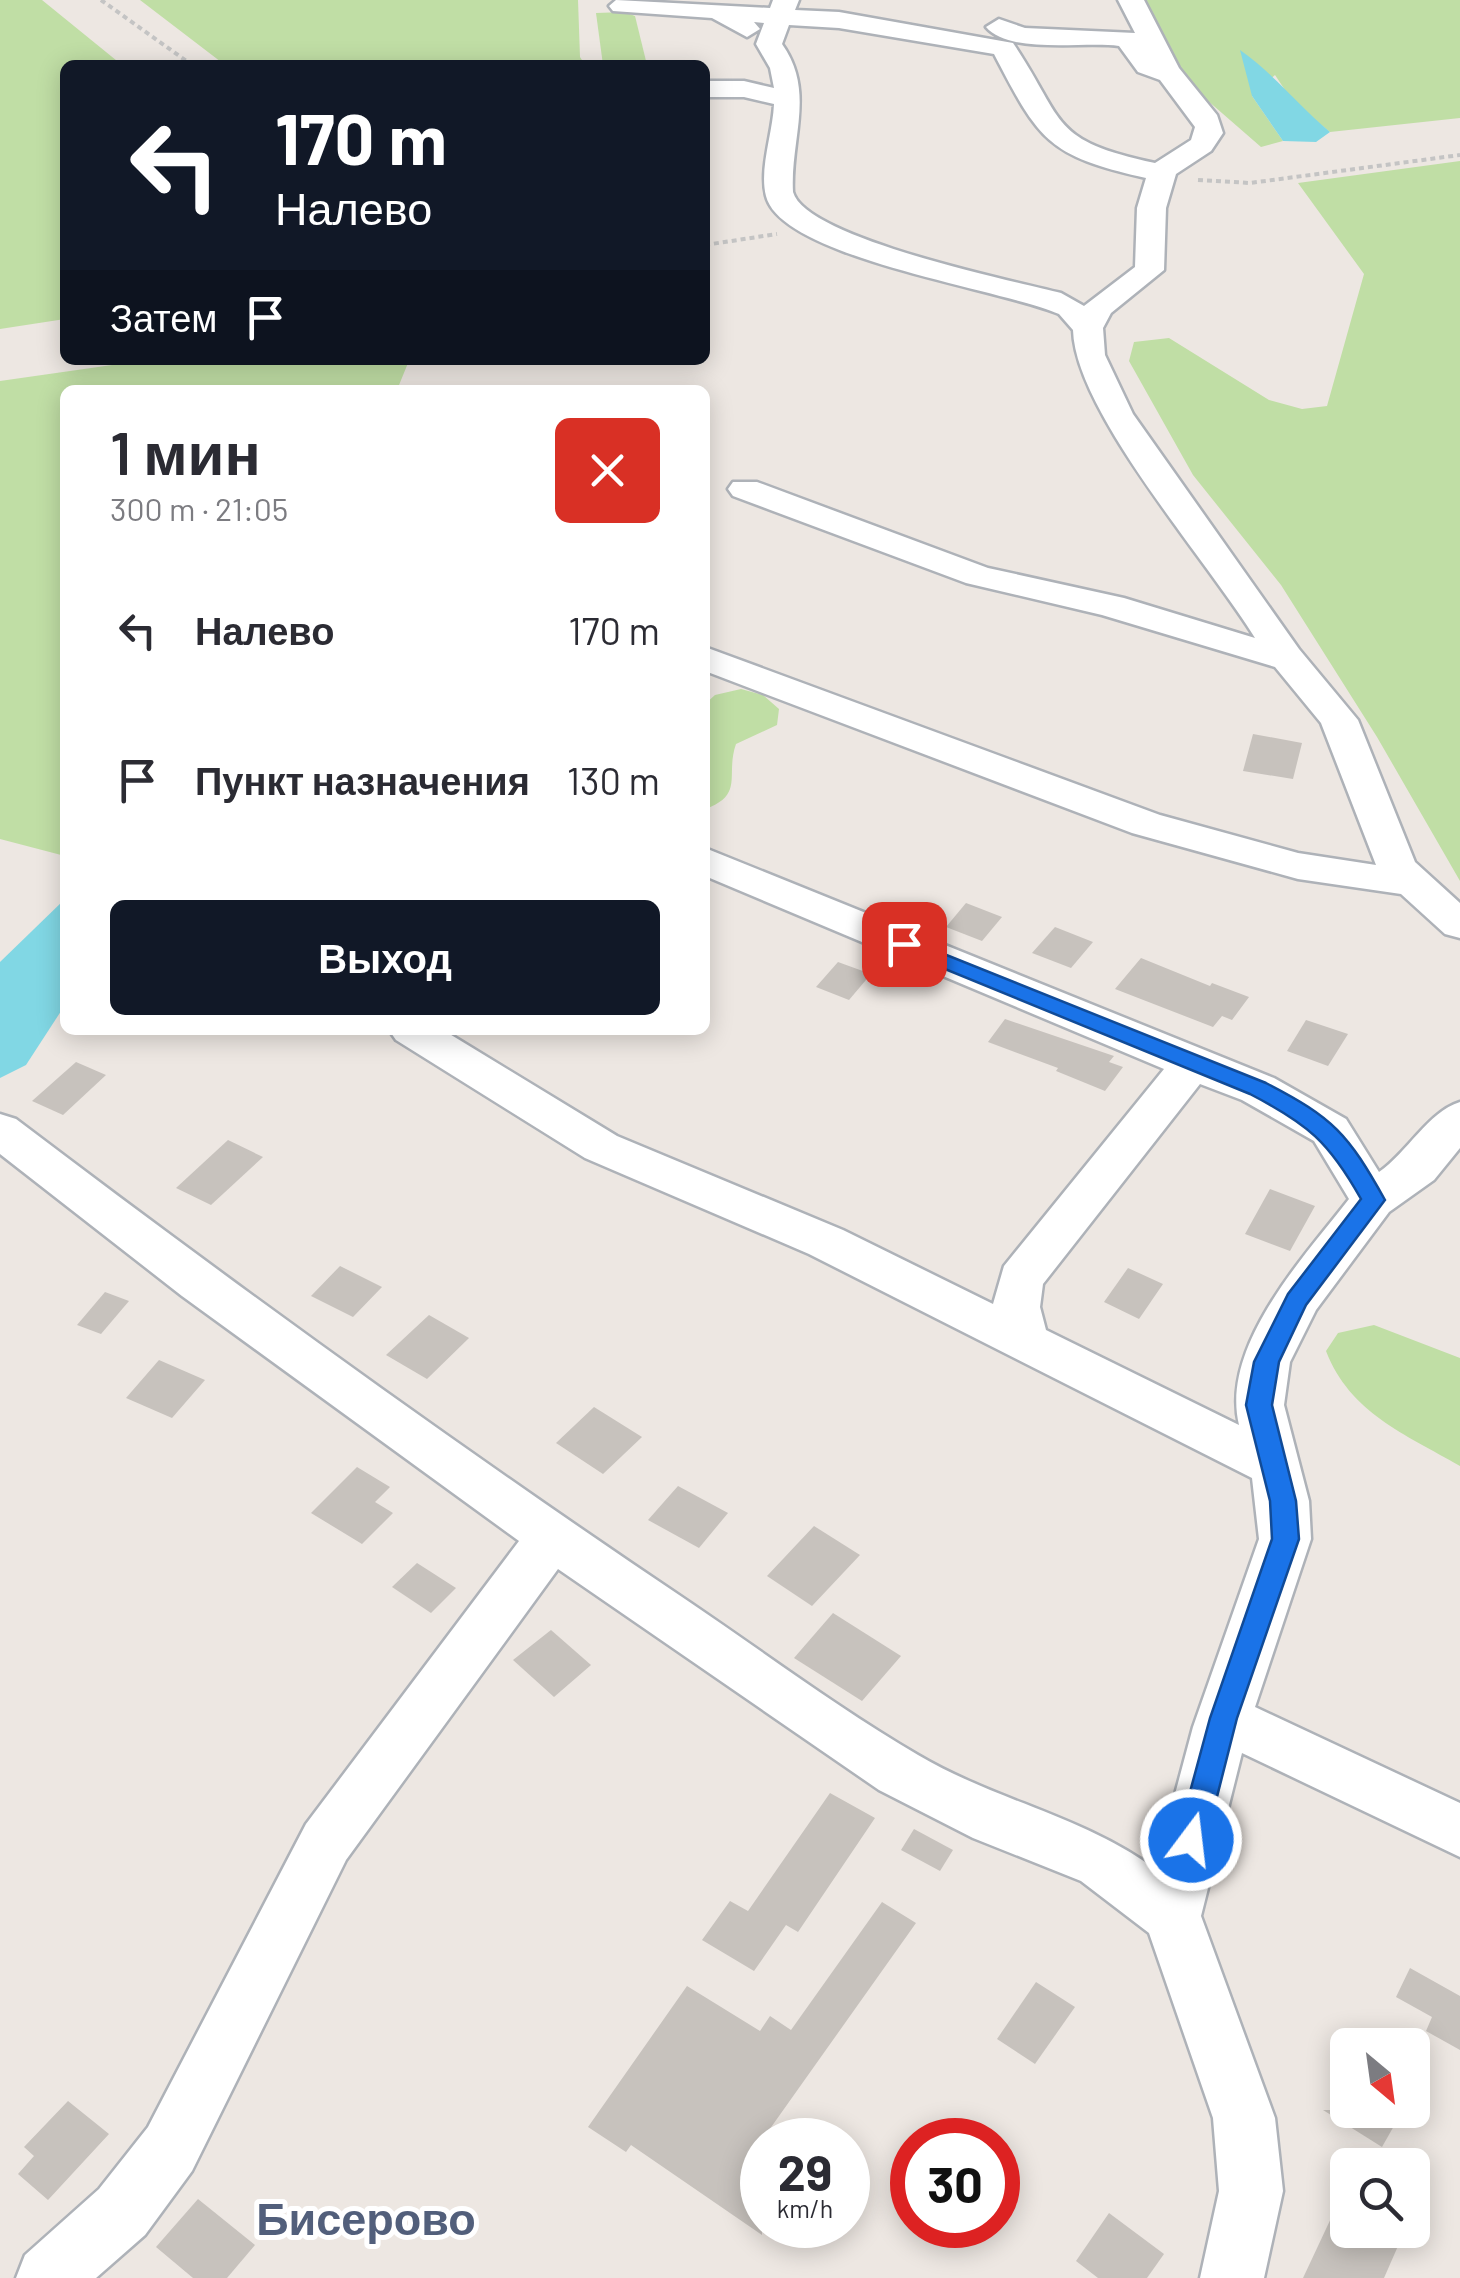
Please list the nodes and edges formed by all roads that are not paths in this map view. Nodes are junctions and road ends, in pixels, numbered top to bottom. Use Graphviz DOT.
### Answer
graph roads {
  1 [pos="1132,0"];
  2 [pos="622,6"];
  3 [pos="782,8"];
  4 [pos="725,13"];
  5 [pos="999,27"];
  6 [pos="769,44"];
  7 [pos="1171,77"];
  8 [pos="710,89"];
  9 [pos="789,100"];
  10 [pos="1161,175"];
  11 [pos="1088,328"];
  12 [pos="745,489"];
  13 [pos="1286,658"];
  14 [pos="710,660"];
  15 [pos="710,863"];
  16 [pos="1411,882"];
  17 [pos="1460,925"];
  18 [pos="419,1035"];
  19 [pos="1192,1064"];
  20 [pos="1460,1118"];
  21 [pos="0,1130"];
  22 [pos="1373,1200"];
  23 [pos="1031,1348"];
  24 [pos="1273,1465"];
  25 [pos="552,1536"];
  26 [pos="1224,1718"];
  27 [pos="1460,1831"];
  28 [pos="1172,1916"];
  29 [pos="48,2278"];
  30 [pos="1232,2278"];
  1 -- 7 [label="street"];
  2 -- 4 [label="street"];
  3 -- 4 [label="street"];
  3 -- 6 [label="street"];
  3 -- 10 [label="street"];
  4 -- 6 [label="street"];
  5 -- 7 [label="street"];
  6 -- 9 [label="street"];
  7 -- 10 [label="street"];
  8 -- 9 [label="street"];
  9 -- 11 [label="street"];
  10 -- 11 [label="street"];
  11 -- 13 [label="street"];
  12 -- 13 [label="street"];
  13 -- 16 [label="street"];
  14 -- 16 [label="street"];
  15 -- 19 [label="street"];
  16 -- 17 [label="street"];
  18 -- 23 [label="street"];
  19 -- 22 [label="street"];
  19 -- 23 [label="street"];
  20 -- 22 [label="street"];
  21 -- 25 [label="street"];
  22 -- 24 [label="street"];
  23 -- 24 [label="street"];
  24 -- 26 [label="street"];
  25 -- 28 [label="street"];
  25 -- 29 [label="street"];
  26 -- 27 [label="street"];
  26 -- 28 [label="street"];
  28 -- 30 [label="street"];
}
